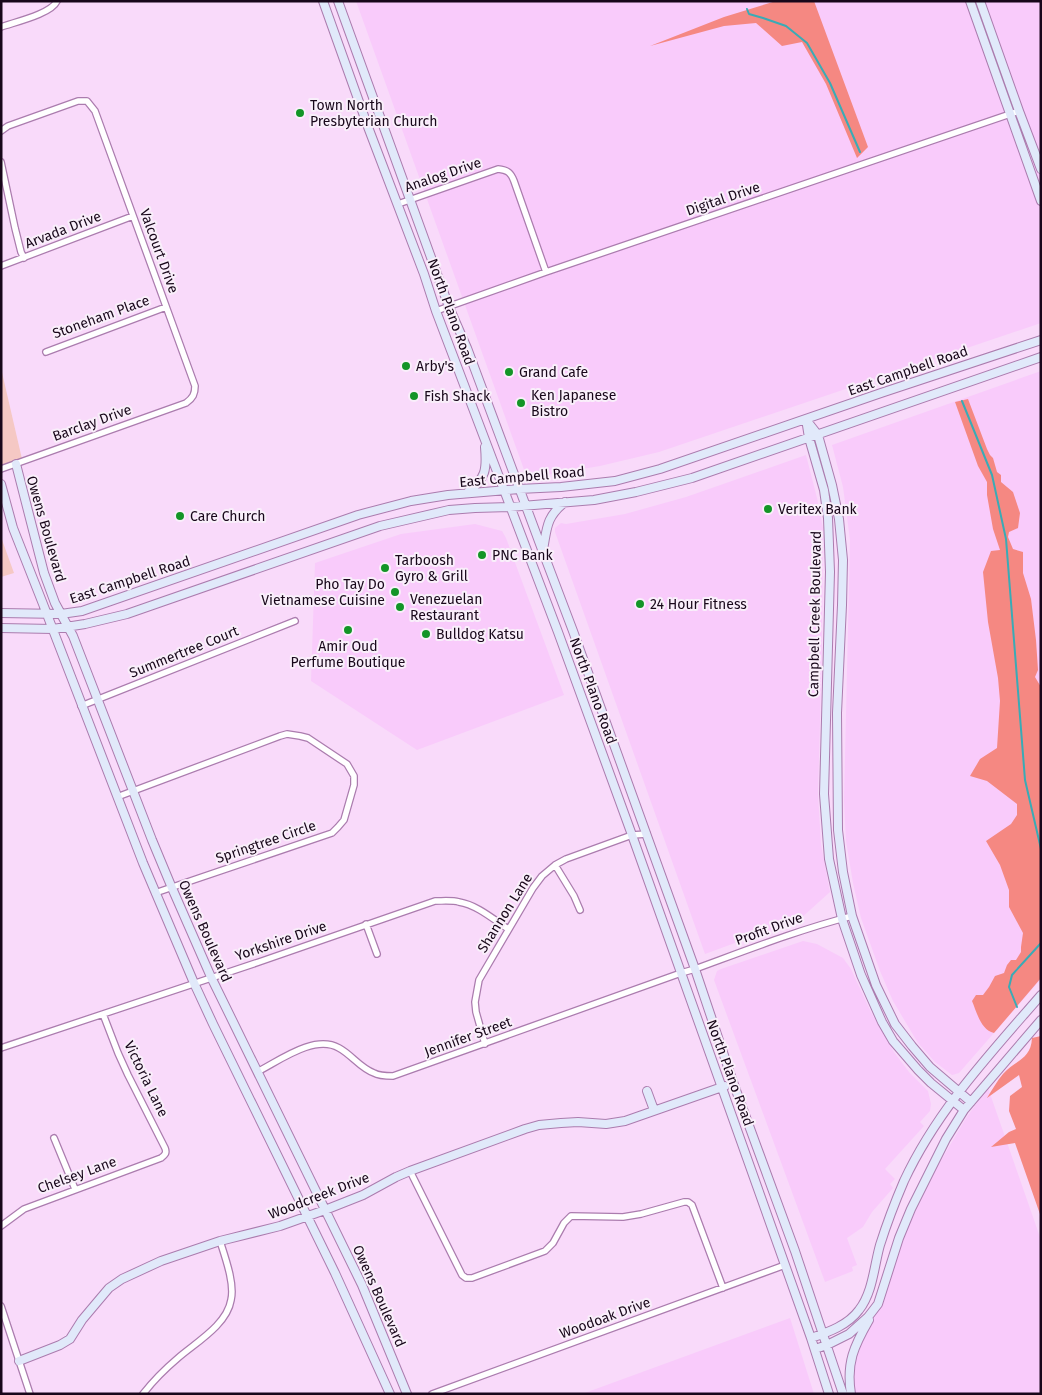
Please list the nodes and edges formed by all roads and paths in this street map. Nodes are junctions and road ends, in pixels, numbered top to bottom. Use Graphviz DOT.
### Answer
graph roads {
  1 [pos="57,1"];
  2 [pos="323,1"];
  3 [pos="338,1"];
  4 [pos="970,1"];
  5 [pos="980,1"];
  6 [pos="344,20"];
  7 [pos="331,24"];
  8 [pos="1,27"];
  9 [pos="1019,111"];
  10 [pos="1010,114"];
  11 [pos="381,121"];
  12 [pos="368,127"];
  13 [pos="1,131"];
  14 [pos="1,162"];
  15 [pos="1041,169"];
  16 [pos="410,200"];
  17 [pos="1041,201"];
  18 [pos="398,204"];
  19 [pos="133,216"];
  20 [pos="24,258"];
  21 [pos="1,266"];
  22 [pos="546,272"];
  23 [pos="450,306"];
  24 [pos="166,307"];
  25 [pos="436,312"];
  26 [pos="1041,340"];
  27 [pos="46,352"];
  28 [pos="1041,357"];
  29 [pos="191,399"];
  30 [pos="806,419"];
  31 [pos="818,435"];
  32 [pos="484,437"];
  33 [pos="809,438"];
  34 [pos="16,464"];
  35 [pos="1,469"];
  36 [pos="1,484"];
  37 [pos="519,489"];
  38 [pos="504,491"];
  39 [pos="467,494"];
  40 [pos="565,502"];
  41 [pos="525,505"];
  42 [pos="510,507"];
  43 [pos="340,522"];
  44 [pos="345,538"];
  45 [pos="543,552"];
  46 [pos="830,552"];
  47 [pos="842,553"];
  48 [pos="244,555"];
  49 [pos="250,571"];
  50 [pos="1,613"];
  51 [pos="47,614"];
  52 [pos="61,614"];
  53 [pos="295,621"];
  54 [pos="69,627"];
  55 [pos="1,628"];
  56 [pos="53,629"];
  57 [pos="573,631"];
  58 [pos="558,632"];
  59 [pos="828,676"];
  60 [pos="838,677"];
  61 [pos="98,699"];
  62 [pos="81,706"];
  63 [pos="133,792"];
  64 [pos="117,797"];
  65 [pos="838,830"];
  66 [pos="826,831"];
  67 [pos="647,834"];
  68 [pos="632,835"];
  69 [pos="555,865"];
  70 [pos="172,888"];
  71 [pos="155,894"];
  72 [pos="580,910"];
  73 [pos="852,916"];
  74 [pos="842,919"];
  75 [pos="366,924"];
  76 [pos="508,928"];
  77 [pos="377,954"];
  78 [pos="695,969"];
  79 [pos="681,973"];
  80 [pos="211,977"];
  81 [pos="194,983"];
  82 [pos="1041,995"];
  83 [pos="103,1014"];
  84 [pos="890,1015"];
  85 [pos="881,1020"];
  86 [pos="1041,1020"];
  87 [pos="485,1044"];
  88 [pos="1,1048"];
  89 [pos="257,1072"];
  90 [pos="733,1082"];
  91 [pos="722,1088"];
  92 [pos="647,1091"];
  93 [pos="959,1092"];
  94 [pos="952,1101"];
  95 [pos="971,1102"];
  96 [pos="654,1110"];
  97 [pos="964,1110"];
  98 [pos="54,1138"];
  99 [pos="165,1155"];
  100 [pos="410,1171"];
  101 [pos="75,1189"];
  102 [pos="325,1210"];
  103 [pos="308,1216"];
  104 [pos="1,1226"];
  105 [pos="220,1240"];
  106 [pos="795,1251"];
  107 [pos="785,1265"];
  108 [pos="723,1288"];
  109 [pos="878,1304"];
  110 [pos="1,1306"];
  111 [pos="824,1334"];
  112 [pos="811,1338"];
  113 [pos="827,1345"];
  114 [pos="815,1349"];
  115 [pos="19,1361"];
  116 [pos="30,1394"];
  117 [pos="143,1394"];
  118 [pos="390,1394"];
  119 [pos="407,1394"];
  120 [pos="432,1394"];
  121 [pos="829,1394"];
  122 [pos="843,1394"];
  123 [pos="851,1394"];
  1 -- 8 [label="street"];
  2 -- 7 [label="main road, North Plano Road"];
  3 -- 6 [label="main road, North Plano Road"];
  4 -- 10 [label="main road"];
  5 -- 9 [label="main road"];
  6 -- 7 [label="main road"];
  6 -- 11 [label="main road, North Plano Road"];
  7 -- 12 [label="main road, North Plano Road"];
  9 -- 10 [label="street, Digital Drive"];
  9 -- 15 [label="main road"];
  10 -- 17 [label="main road"];
  10 -- 22 [label="street, Digital Drive"];
  11 -- 12 [label="main road"];
  11 -- 16 [label="main road, North Plano Road"];
  12 -- 18 [label="main road, North Plano Road"];
  13 -- 19 [label="street, Valcourt Drive"];
  14 -- 20 [label="street"];
  16 -- 18 [label="street, Analog Drive"];
  16 -- 22 [label="street, Analog Drive"];
  16 -- 23 [label="main road, North Plano Road"];
  18 -- 25 [label="main road, North Plano Road"];
  19 -- 20 [label="street, Arvada Drive"];
  19 -- 24 [label="street, Valcourt Drive"];
  20 -- 21 [label="street, Arvada Drive"];
  22 -- 23 [label="street, Digital Drive"];
  23 -- 25 [label="street, Digital Drive"];
  23 -- 37 [label="main road, North Plano Road"];
  24 -- 27 [label="street, Stoneham Place"];
  24 -- 29 [label="street, Valcourt Drive"];
  25 -- 32 [label="main road, North Plano Road"];
  26 -- 30 [label="main road, East Campbell Road"];
  28 -- 31 [label="main road, East Campbell Road"];
  29 -- 34 [label="street, Barclay Drive"];
  30 -- 31 [label="main road, Campbell Creek Boulevard"];
  30 -- 33 [label="main road, Campbell Creek Boulevard"];
  30 -- 37 [label="main road, East Campbell Road"];
  31 -- 33 [label="main road, East Campbell Road"];
  31 -- 47 [label="main road, Campbell Creek Boulevard"];
  32 -- 38 [label="main road, North Plano Road"];
  32 -- 39 [label="main road"];
  33 -- 40 [label="main road, East Campbell Road"];
  33 -- 46 [label="main road, Campbell Creek Boulevard"];
  34 -- 35 [label="street, Barclay Drive"];
  34 -- 52 [label="main road, Owens Boulevard"];
  36 -- 51 [label="main road, Owens Boulevard"];
  37 -- 38 [label="main road, East Campbell Road"];
  37 -- 41 [label="main road, North Plano Road"];
  38 -- 39 [label="main road, East Campbell Road"];
  38 -- 42 [label="main road, North Plano Road"];
  39 -- 43 [label="main road, East Campbell Road"];
  40 -- 41 [label="main road, East Campbell Road"];
  40 -- 45 [label="main road"];
  41 -- 42 [label="main road, East Campbell Road"];
  41 -- 45 [label="main road, North Plano Road"];
  42 -- 44 [label="main road, East Campbell Road"];
  42 -- 58 [label="main road, North Plano Road"];
  43 -- 44 [label="main road"];
  43 -- 48 [label="main road, East Campbell Road"];
  44 -- 49 [label="main road, East Campbell Road"];
  45 -- 57 [label="main road, North Plano Road"];
  46 -- 47 [label="main road"];
  46 -- 59 [label="main road, Campbell Creek Boulevard"];
  47 -- 60 [label="main road, Campbell Creek Boulevard"];
  48 -- 49 [label="main road"];
  48 -- 52 [label="main road, East Campbell Road"];
  49 -- 54 [label="main road, East Campbell Road"];
  50 -- 51 [label="main road, East Campbell Road"];
  51 -- 52 [label="main road, East Campbell Road"];
  51 -- 56 [label="main road, Owens Boulevard"];
  52 -- 54 [label="main road, Owens Boulevard"];
  53 -- 61 [label="street, Summertree Court"];
  54 -- 56 [label="main road, East Campbell Road"];
  54 -- 61 [label="main road, Owens Boulevard"];
  55 -- 56 [label="main road, East Campbell Road"];
  56 -- 62 [label="main road, Owens Boulevard"];
  57 -- 58 [label="main road"];
  57 -- 67 [label="main road, North Plano Road"];
  58 -- 68 [label="main road, North Plano Road"];
  59 -- 60 [label="main road"];
  59 -- 66 [label="main road, Campbell Creek Boulevard"];
  60 -- 65 [label="main road, Campbell Creek Boulevard"];
  61 -- 62 [label="street, Summertree Court"];
  61 -- 63 [label="main road, Owens Boulevard"];
  62 -- 64 [label="main road, Owens Boulevard"];
  63 -- 64 [label="street, Springtree Circle"];
  63 -- 70 [label="main road, Owens Boulevard"];
  63 -- 70 [label="street, Springtree Circle"];
  64 -- 71 [label="main road, Owens Boulevard"];
  65 -- 66 [label="main road"];
  65 -- 73 [label="main road, Campbell Creek Boulevard"];
  66 -- 74 [label="main road, Campbell Creek Boulevard"];
  67 -- 68 [label="street, Shannon Lane"];
  67 -- 78 [label="main road, North Plano Road"];
  68 -- 69 [label="street, Shannon Lane"];
  68 -- 79 [label="main road, North Plano Road"];
  69 -- 72 [label="street"];
  69 -- 76 [label="street, Shannon Lane"];
  70 -- 71 [label="street, Springtree Circle"];
  70 -- 80 [label="main road, Owens Boulevard"];
  71 -- 81 [label="main road, Owens Boulevard"];
  73 -- 74 [label="street, Profit Drive"];
  73 -- 84 [label="main road, Campbell Creek Boulevard"];
  74 -- 78 [label="street, Profit Drive"];
  74 -- 85 [label="main road, Campbell Creek Boulevard"];
  75 -- 76 [label="street, Yorkshire Drive"];
  75 -- 77 [label="street"];
  75 -- 80 [label="street, Yorkshire Drive"];
  76 -- 87 [label="street, Shannon Lane"];
  78 -- 79 [label="street, Jennifer Street"];
  78 -- 90 [label="main road, North Plano Road"];
  79 -- 87 [label="street, Jennifer Street"];
  79 -- 91 [label="main road, North Plano Road"];
  80 -- 81 [label="street, Yorkshire Drive"];
  80 -- 89 [label="main road, Owens Boulevard"];
  81 -- 83 [label="street, Yorkshire Drive"];
  81 -- 103 [label="main road, Owens Boulevard"];
  82 -- 93 [label="main road"];
  83 -- 88 [label="street, Yorkshire Drive"];
  83 -- 99 [label="street, Victoria Lane"];
  84 -- 85 [label="main road"];
  84 -- 93 [label="main road, Campbell Creek Boulevard"];
  85 -- 94 [label="main road, Campbell Creek Boulevard"];
  86 -- 95 [label="main road"];
  87 -- 89 [label="street, Jennifer Street"];
  89 -- 102 [label="main road, Owens Boulevard"];
  90 -- 91 [label="main road, Woodcreek Drive"];
  90 -- 106 [label="main road, North Plano Road"];
  91 -- 96 [label="main road, Woodcreek Drive"];
  91 -- 107 [label="main road, North Plano Road"];
  92 -- 96 [label="main road"];
  93 -- 94 [label="main road"];
  93 -- 95 [label="main road, Campbell Creek Boulevard"];
  94 -- 97 [label="main road, Campbell Creek Boulevard"];
  94 -- 111 [label="main road"];
  95 -- 97 [label="main road"];
  96 -- 100 [label="main road, Woodcreek Drive"];
  97 -- 109 [label="main road"];
  98 -- 101 [label="street"];
  99 -- 101 [label="street, Chelsey Lane"];
  100 -- 102 [label="main road, Woodcreek Drive"];
  100 -- 108 [label="street"];
  101 -- 104 [label="street, Chelsey Lane"];
  102 -- 103 [label="main road, Woodcreek Drive"];
  102 -- 119 [label="main road, Owens Boulevard"];
  103 -- 105 [label="main road, Woodcreek Drive"];
  103 -- 118 [label="main road, Owens Boulevard"];
  105 -- 115 [label="main road, Woodcreek Drive"];
  105 -- 117 [label="street"];
  106 -- 107 [label="main road"];
  106 -- 111 [label="main road, North Plano Road"];
  107 -- 108 [label="street, Woodoak Drive"];
  107 -- 112 [label="main road, North Plano Road"];
  108 -- 120 [label="street, Woodoak Drive"];
  109 -- 113 [label="main road"];
  109 -- 123 [label="main road"];
  110 -- 115 [label="street"];
  111 -- 112 [label="main road"];
  111 -- 113 [label="main road, North Plano Road"];
  112 -- 114 [label="main road, North Plano Road"];
  113 -- 114 [label="main road"];
  113 -- 122 [label="main road, North Plano Road"];
  114 -- 121 [label="main road, North Plano Road"];
  115 -- 116 [label="street"];
}
